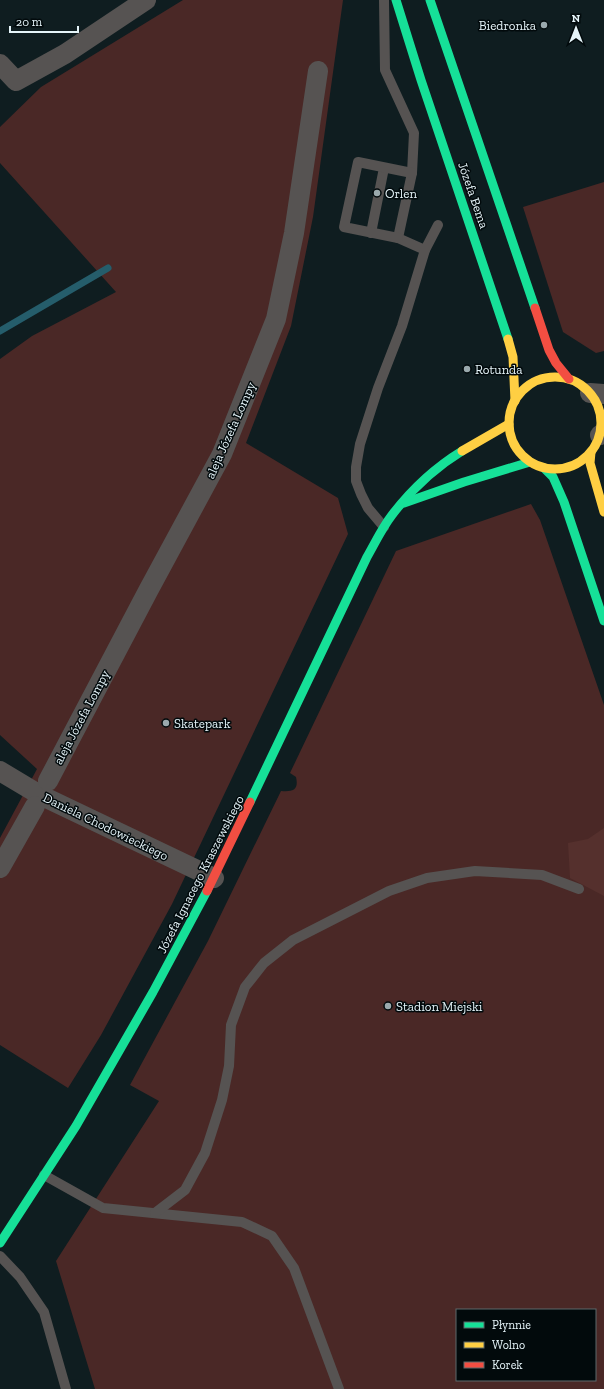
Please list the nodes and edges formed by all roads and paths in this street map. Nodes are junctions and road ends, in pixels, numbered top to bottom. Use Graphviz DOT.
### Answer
graph roads {
  1 [pos="146,0"];
  2 [pos="384,0"];
  3 [pos="396,0"];
  4 [pos="430,0"];
  5 [pos="0,64"];
  6 [pos="318,72"];
  7 [pos="384,168"];
  8 [pos="412,173"];
  9 [pos="438,225"];
  10 [pos="371,233"];
  11 [pos="398,238"];
  12 [pos="425,250"];
  13 [pos="569,379"];
  14 [pos="597,394"];
  15 [pos="514,401"];
  16 [pos="509,424"];
  17 [pos="602,434"];
  18 [pos="591,452"];
  19 [pos="530,462"];
  20 [pos="544,468"];
  21 [pos="401,505"];
  22 [pos="604,512"];
  23 [pos="384,527"];
  24 [pos="604,621"];
  25 [pos="0,771"];
  26 [pos="48,780"];
  27 [pos="35,806"];
  28 [pos="0,868"];
  29 [pos="214,878"];
  30 [pos="579,889"];
  31 [pos="44,1175"];
  32 [pos="155,1213"];
  33 [pos="0,1244"];
  34 [pos="0,1256"];
  35 [pos="66,1389"];
  36 [pos="338,1389"];
  1 -- 5 [label="street"];
  2 -- 8 [label="lane"];
  3 -- 15 [label="main road, Józefa Bema"];
  4 -- 13 [label="main road, Józefa Bema"];
  6 -- 26 [label="street, aleja Józefa Lompy"];
  7 -- 8 [label="lane"];
  7 -- 10 [label="lane"];
  7 -- 10 [label="lane"];
  8 -- 11 [label="lane"];
  9 -- 12 [label="lane"];
  10 -- 11 [label="lane"];
  11 -- 12 [label="lane"];
  12 -- 23 [label="lane"];
  13 -- 14 [label="main road"];
  13 -- 15 [label="main road"];
  14 -- 17 [label="main road"];
  15 -- 16 [label="main road"];
  16 -- 19 [label="main road"];
  16 -- 21 [label="main road, Józefa Ignacego Kraszewskiego"];
  17 -- 18 [label="main road"];
  18 -- 20 [label="main road"];
  18 -- 22 [label="main road"];
  19 -- 20 [label="main road"];
  19 -- 21 [label="main road"];
  20 -- 24 [label="main road"];
  21 -- 23 [label="main road, Józefa Ignacego Kraszewskiego"];
  23 -- 29 [label="main road, Józefa Ignacego Kraszewskiego"];
  25 -- 29 [label="street, Daniela Chodowieckiego"];
  27 -- 28 [label="street"];
  29 -- 31 [label="main road, Józefa Ignacego Kraszewskiego"];
  30 -- 32 [label="lane"];
  31 -- 32 [label="lane"];
  31 -- 33 [label="main road, Józefa Ignacego Kraszewskiego"];
  32 -- 36 [label="lane"];
  34 -- 35 [label="lane"];
}
